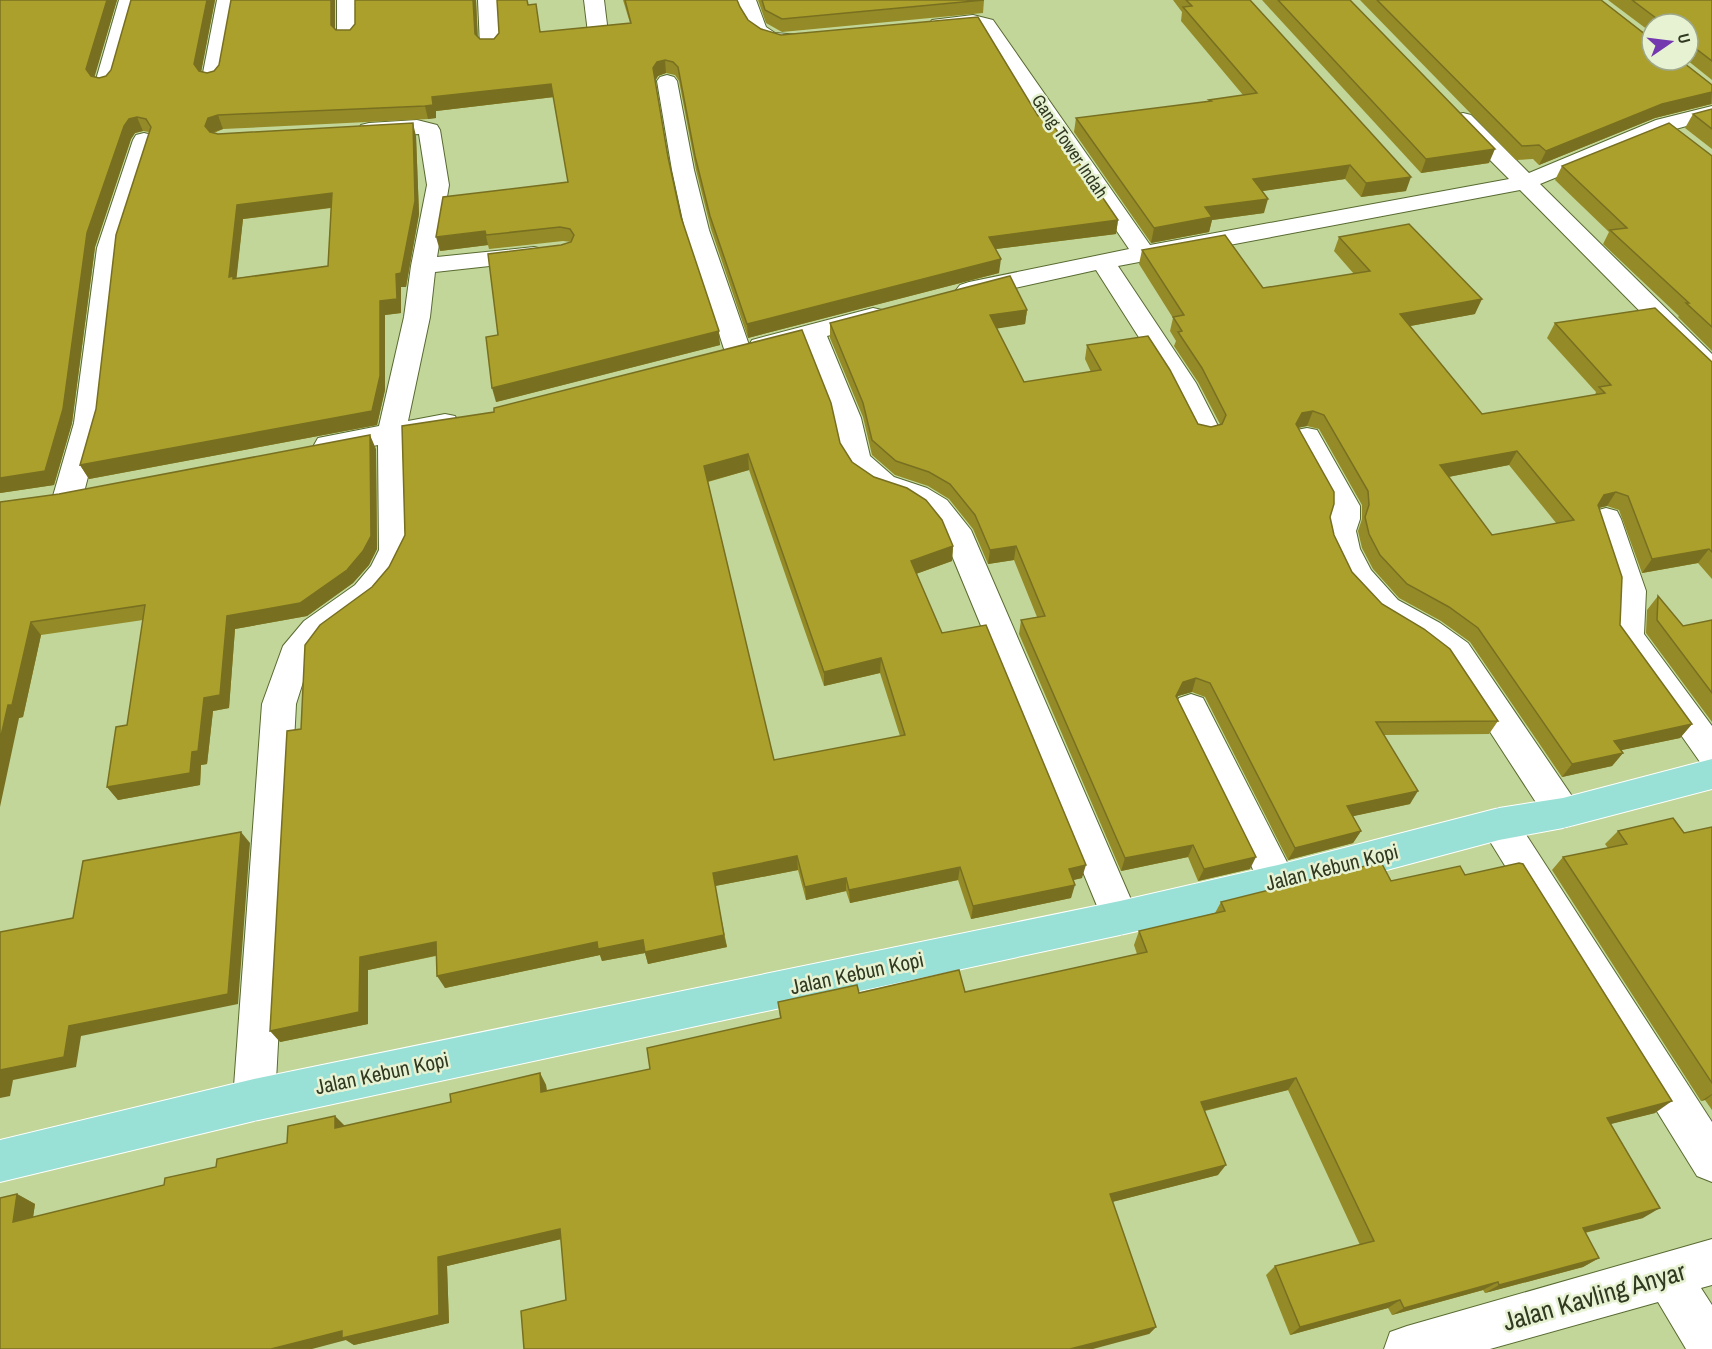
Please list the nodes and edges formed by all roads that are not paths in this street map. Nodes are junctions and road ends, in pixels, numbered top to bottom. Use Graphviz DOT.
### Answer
graph roads {
  1 [pos="129,0"];
  2 [pos="227,0"];
  3 [pos="347,0"];
  4 [pos="488,0"];
  5 [pos="594,0"];
  6 [pos="746,0"];
  7 [pos="916,26"];
  8 [pos="598,33"];
  9 [pos="347,37"];
  10 [pos="809,37"];
  11 [pos="490,46"];
  12 [pos="212,78"];
  13 [pos="667,81"];
  14 [pos="105,83"];
  15 [pos="1451,108"];
  16 [pos="1712,112"];
  17 [pos="1664,125"];
  18 [pos="349,131"];
  19 [pos="144,140"];
  20 [pos="1688,144"];
  21 [pos="1523,183"];
  22 [pos="551,252"];
  23 [pos="1145,255"];
  24 [pos="1103,261"];
  25 [pos="423,266"];
  26 [pos="946,296"];
  27 [pos="901,309"];
  28 [pos="813,333"];
  29 [pos="1712,369"];
  30 [pos="466,419"];
  31 [pos="1206,430"];
  32 [pos="392,432"];
  33 [pos="1307,437"];
  34 [pos="299,450"];
  35 [pos="68,495"];
  36 [pos="1606,519"];
  37 [pos="1191,708"];
  38 [pos="1712,752"];
  39 [pos="1712,774"];
  40 [pos="1563,813"];
  41 [pos="1499,824"];
  42 [pos="1278,882"];
  43 [pos="1120,918"];
  44 [pos="254,1100"];
  45 [pos="0,1161"];
  46 [pos="1712,1161"];
  47 [pos="1712,1262"];
  48 [pos="1668,1276"];
  49 [pos="1712,1348"];
  50 [pos="1407,1349"];
  1 -- 14 [label="street"];
  2 -- 12 [label="street"];
  3 -- 9 [label="street"];
  4 -- 11 [label="street"];
  5 -- 8 [label="street"];
  6 -- 10 [label="street"];
  7 -- 23 [label="street, Gang Tower Indah"];
  13 -- 28 [label="street"];
  15 -- 21 [label="street"];
  16 -- 17 [label="street"];
  17 -- 20 [label="street"];
  17 -- 21 [label="street"];
  18 -- 25 [label="street"];
  19 -- 35 [label="street"];
  21 -- 23 [label="street"];
  21 -- 29 [label="street"];
  22 -- 25 [label="street"];
  23 -- 24 [label="street"];
  24 -- 26 [label="street"];
  24 -- 31 [label="street"];
  25 -- 32 [label="street"];
  27 -- 28 [label="street"];
  28 -- 43 [label="street"];
  30 -- 32 [label="street"];
  32 -- 34 [label="street"];
  32 -- 44 [label="street"];
  33 -- 40 [label="street"];
  36 -- 38 [label="street"];
  37 -- 42 [label="street"];
  39 -- 40 [label="main road, Jalan Kebun Kopi"];
  40 -- 41 [label="main road, Jalan Kebun Kopi"];
  41 -- 42 [label="main road, Jalan Kebun Kopi"];
  41 -- 46 [label="street"];
  42 -- 43 [label="main road, Jalan Kebun Kopi"];
  43 -- 44 [label="main road, Jalan Kebun Kopi"];
  44 -- 45 [label="main road, Jalan Kebun Kopi"];
  47 -- 48 [label="street, Jalan Kavling Anyar"];
  48 -- 49 [label="street"];
  48 -- 50 [label="street, Jalan Kavling Anyar"];
}
